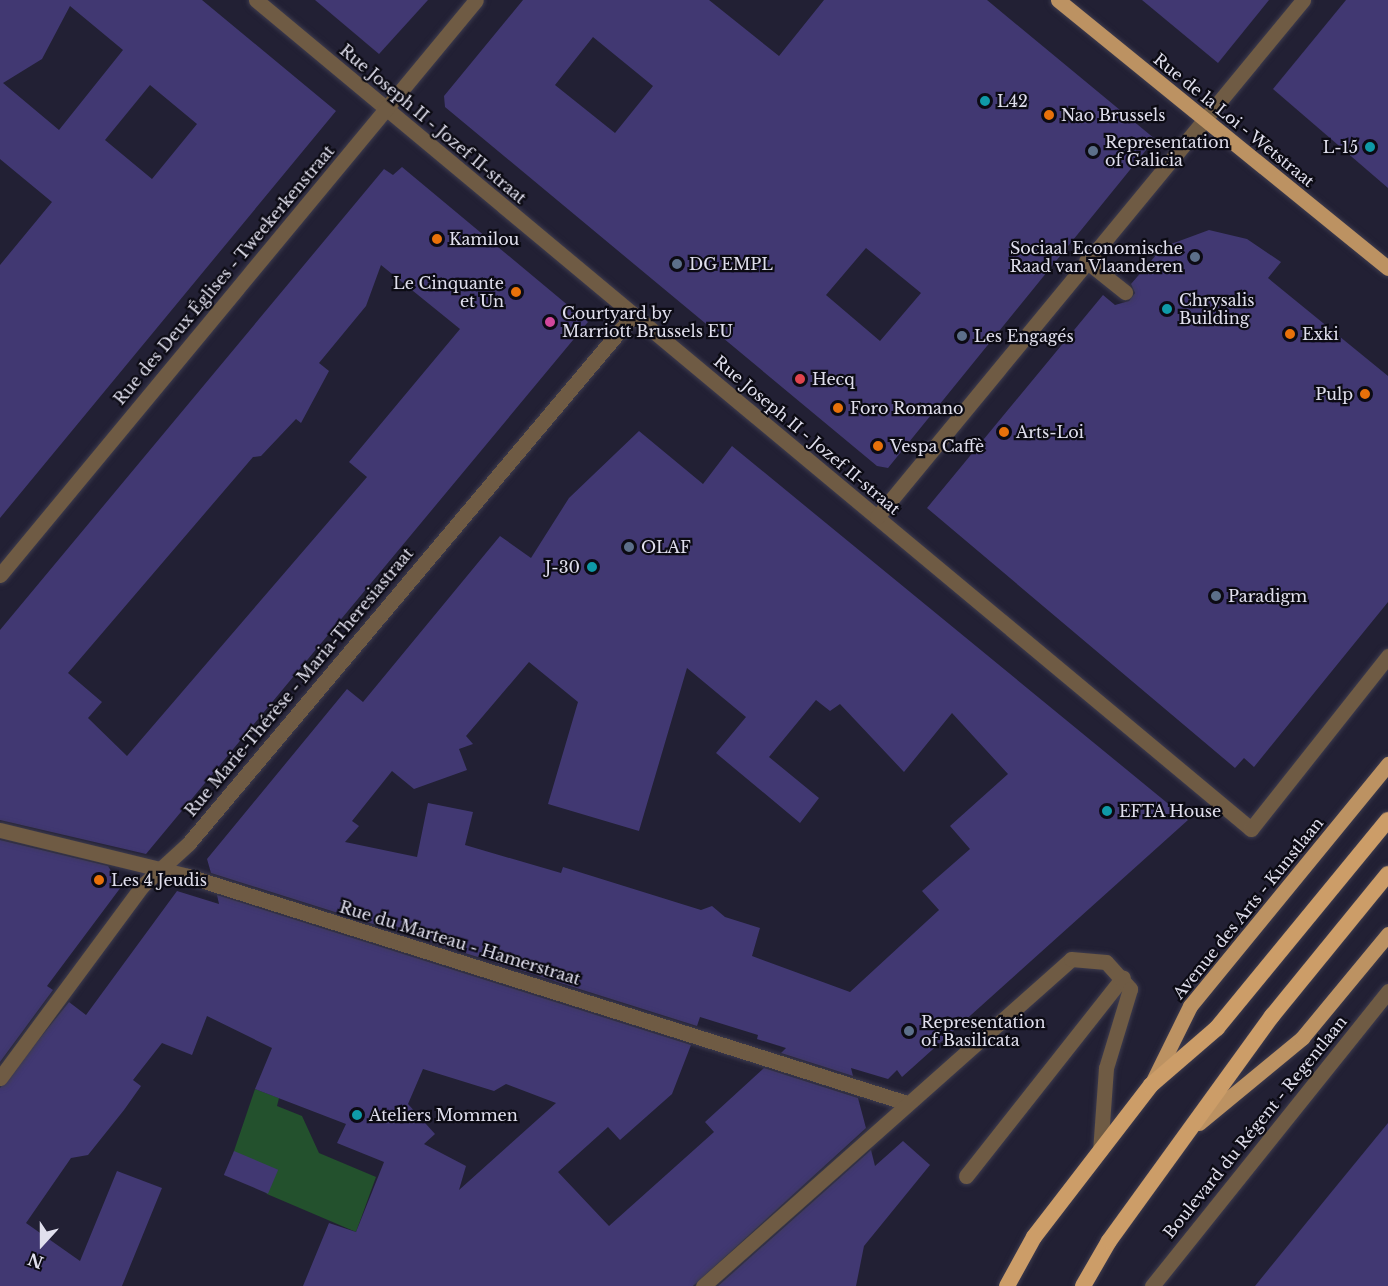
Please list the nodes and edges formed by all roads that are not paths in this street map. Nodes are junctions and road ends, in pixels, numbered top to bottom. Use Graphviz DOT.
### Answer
graph roads {
  1 [pos="256,0"];
  2 [pos="476,0"];
  3 [pos="1058,0"];
  4 [pos="1303,0"];
  5 [pos="386,107"];
  6 [pos="1204,119"];
  7 [pos="1086,261"];
  8 [pos="1388,268"];
  9 [pos="1125,292"];
  10 [pos="633,315"];
  11 [pos="877,516"];
  12 [pos="0,574"];
  13 [pos="1388,657"];
  14 [pos="1388,764"];
  15 [pos="1388,820"];
  16 [pos="0,830"];
  17 [pos="158,871"];
  18 [pos="1388,874"];
  19 [pos="1388,934"];
  20 [pos="1123,977"];
  21 [pos="1388,991"];
  22 [pos="0,1078"];
  23 [pos="1151,1085"];
  24 [pos="907,1103"];
  25 [pos="1199,1124"];
  26 [pos="1100,1151"];
  27 [pos="966,1176"];
  28 [pos="703,1286"];
  29 [pos="1007,1286"];
  30 [pos="1083,1286"];
  31 [pos="1152,1286"];
  1 -- 5 [label="street, Rue Joseph II - Jozef II-straat"];
  2 -- 5 [label="street, Rue des Deux Églises - Tweekerkenstraat"];
  3 -- 6 [label="main road, Rue de la Loi - Wetstraat"];
  4 -- 6 [label="street"];
  5 -- 10 [label="street, Rue Joseph II - Jozef II-straat"];
  5 -- 12 [label="street, Rue des Deux Églises - Tweekerkenstraat"];
  6 -- 7 [label="street"];
  6 -- 8 [label="main road, Rue de la Loi - Wetstraat"];
  7 -- 9 [label="street"];
  7 -- 11 [label="street"];
  10 -- 11 [label="street, Rue Joseph II - Jozef II-straat"];
  10 -- 17 [label="street, Rue Marie-Thérèse - Maria-Theresiastraat"];
  11 -- 13 [label="street, Rue Joseph II - Jozef II-straat"];
  14 -- 23 [label="main road, Avenue des Arts - Kunstlaan"];
  15 -- 23 [label="highway"];
  16 -- 17 [label="street, Rue du Marteau - Hamerstraat"];
  17 -- 22 [label="street, Rue Marie-Thérèse - Maria-Theresiastraat"];
  17 -- 24 [label="street, Rue du Marteau - Hamerstraat"];
  18 -- 25 [label="highway"];
  19 -- 25 [label="main road, Boulevard du Régent - Regentlaan"];
  20 -- 24 [label="street"];
  20 -- 26 [label="street"];
  20 -- 27 [label="street"];
  21 -- 31 [label="street, Boulevard du Régent - Regentlaan"];
  23 -- 26 [label="highway"];
  24 -- 28 [label="street"];
  25 -- 30 [label="highway"];
  26 -- 29 [label="highway"];
}
